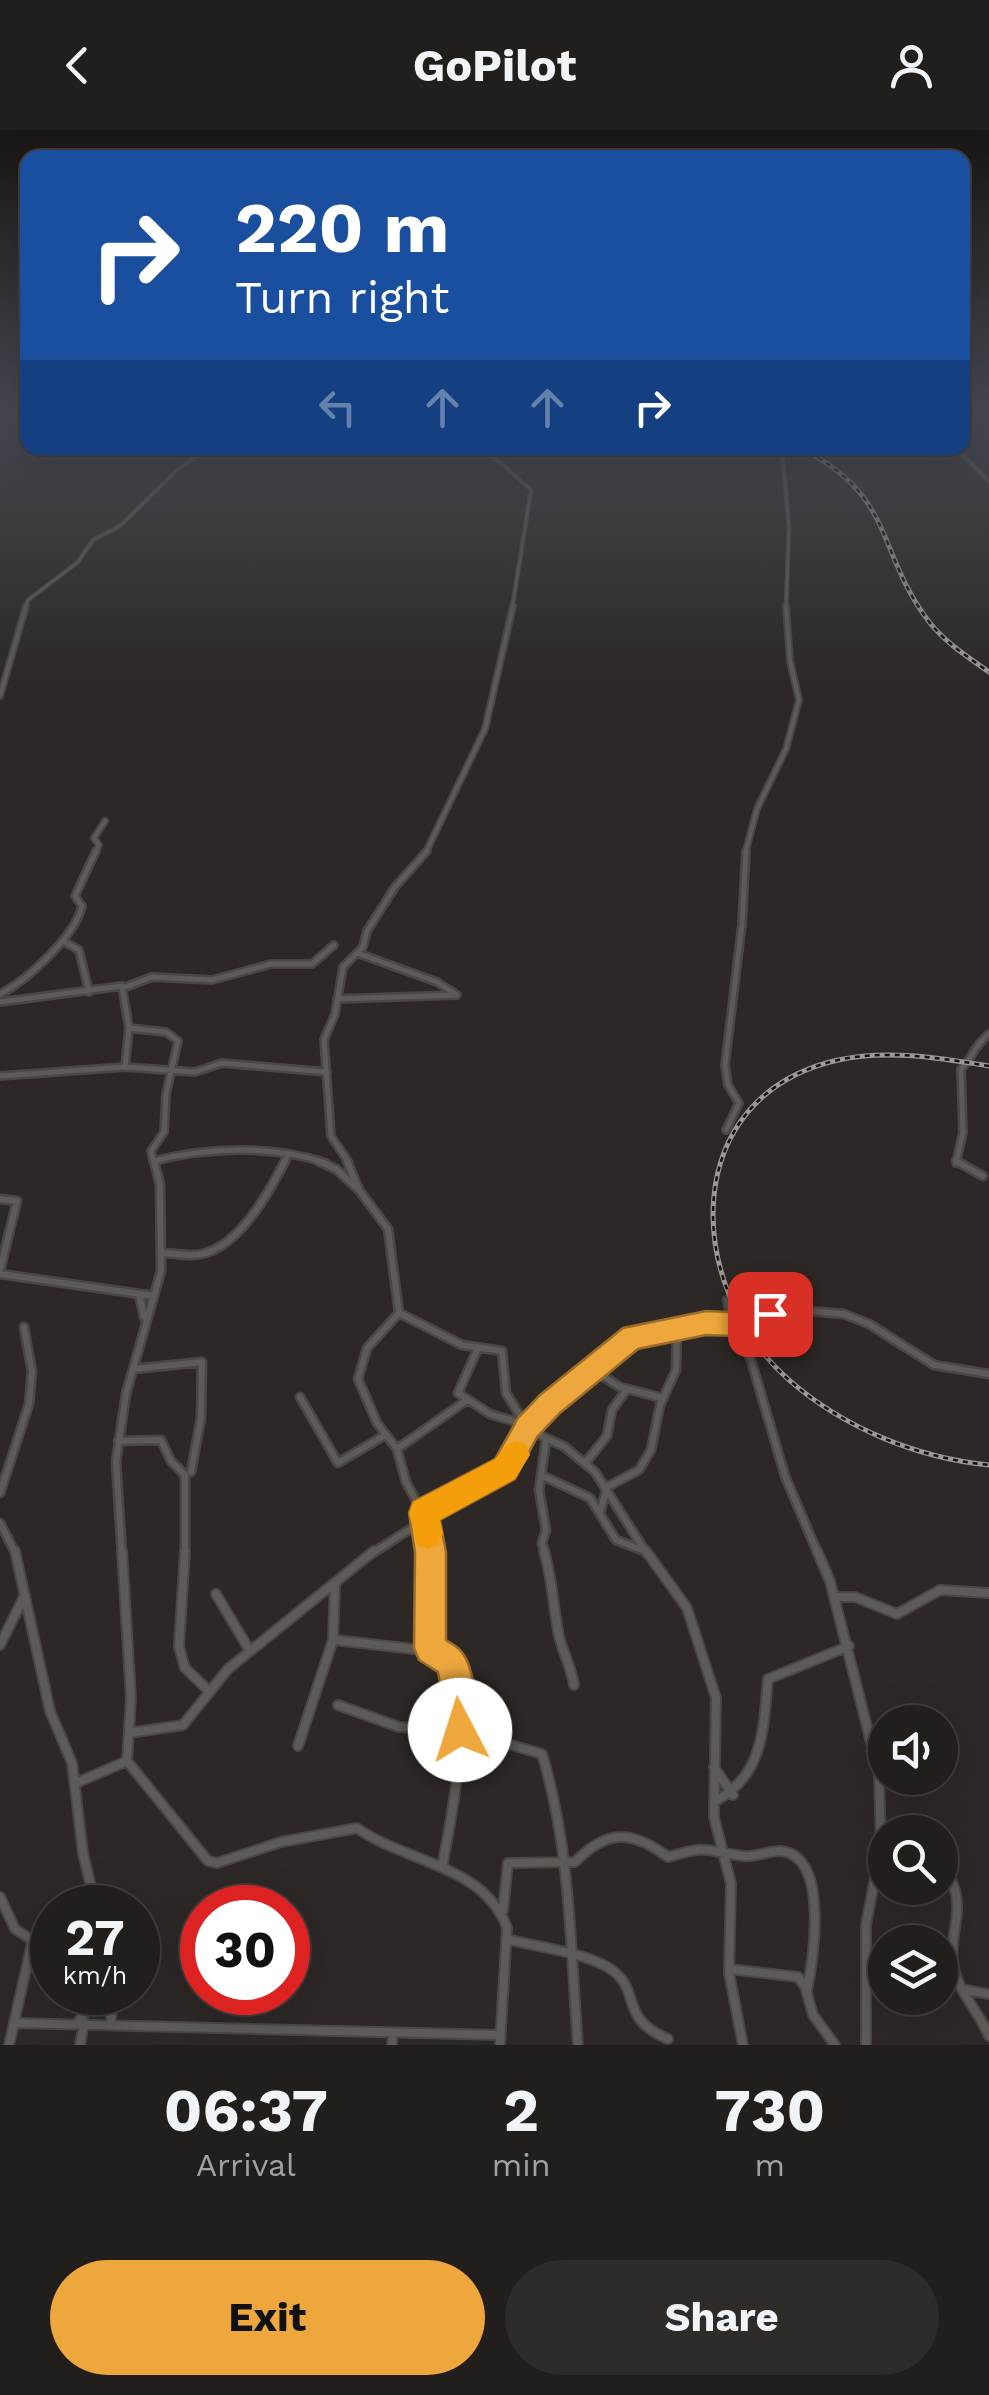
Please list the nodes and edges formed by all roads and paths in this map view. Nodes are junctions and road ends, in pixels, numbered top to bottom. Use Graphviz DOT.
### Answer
graph roads {
  1 [pos="144,502"];
  2 [pos="529,502"];
  3 [pos="786,502"];
  4 [pos="0,696"];
  5 [pos="106,820"];
  6 [pos="65,942"];
  7 [pos="334,946"];
  8 [pos="356,953"];
  9 [pos="123,988"];
  10 [pos="89,992"];
  11 [pos="0,994"];
  12 [pos="337,999"];
  13 [pos="0,1002"];
  14 [pos="128,1028"];
  15 [pos="989,1034"];
  16 [pos="126,1067"];
  17 [pos="170,1068"];
  18 [pos="327,1072"];
  19 [pos="0,1076"];
  20 [pos="726,1130"];
  21 [pos="287,1156"];
  22 [pos="154,1160"];
  23 [pos="982,1176"];
  24 [pos="359,1190"];
  25 [pos="0,1199"];
  26 [pos="162,1253"];
  27 [pos="0,1272"];
  28 [pos="139,1294"];
  29 [pos="154,1296"];
  30 [pos="727,1300"];
  31 [pos="399,1313"];
  32 [pos="145,1320"];
  33 [pos="733,1323"];
  34 [pos="24,1326"];
  35 [pos="677,1331"];
  36 [pos="478,1348"];
  37 [pos="132,1370"];
  38 [pos="593,1370"];
  39 [pos="989,1374"];
  40 [pos="627,1389"];
  41 [pos="300,1397"];
  42 [pos="662,1398"];
  43 [pos="467,1400"];
  44 [pos="528,1428"];
  45 [pos="385,1435"];
  46 [pos="546,1440"];
  47 [pos="118,1441"];
  48 [pos="398,1448"];
  49 [pos="586,1462"];
  50 [pos="191,1472"];
  51 [pos="541,1475"];
  52 [pos="607,1487"];
  53 [pos="0,1493"];
  54 [pos="600,1513"];
  55 [pos="425,1516"];
  56 [pos="0,1523"];
  57 [pos="644,1550"];
  58 [pos="335,1584"];
  59 [pos="989,1593"];
  60 [pos="216,1594"];
  61 [pos="25,1595"];
  62 [pos="834,1597"];
  63 [pos="333,1640"];
  64 [pos="0,1645"];
  65 [pos="849,1646"];
  66 [pos="250,1651"];
  67 [pos="431,1651"];
  68 [pos="574,1686"];
  69 [pos="209,1691"];
  70 [pos="338,1705"];
  71 [pos="460,1730"];
  72 [pos="129,1733"];
  73 [pos="298,1746"];
  74 [pos="127,1762"];
  75 [pos="714,1767"];
  76 [pos="76,1783"];
  77 [pos="733,1795"];
  78 [pos="714,1802"];
  79 [pos="881,1815"];
  80 [pos="722,1851"];
  81 [pos="735,1854"];
  82 [pos="570,1863"];
  83 [pos="442,1866"];
  84 [pos="729,1873"];
  85 [pos="91,1885"];
  86 [pos="0,1897"];
  87 [pos="958,1901"];
  88 [pos="868,1904"];
  89 [pos="503,1913"];
  90 [pos="507,1939"];
  91 [pos="30,1941"];
  92 [pos="30,1952"];
  93 [pos="570,1958"];
  94 [pos="729,1970"];
  95 [pos="966,1990"];
  96 [pos="807,1991"];
  97 [pos="989,1994"];
  98 [pos="86,2015"];
  99 [pos="112,2015"];
  100 [pos="81,2023"];
  101 [pos="14,2024"];
  102 [pos="111,2024"];
  103 [pos="320,2032"];
  104 [pos="393,2033"];
  105 [pos="989,2036"];
  106 [pos="668,2039"];
  107 [pos="500,2040"];
  108 [pos="9,2045"];
  109 [pos="80,2045"];
  110 [pos="318,2045"];
  111 [pos="392,2045"];
  112 [pos="578,2045"];
  113 [pos="743,2045"];
  114 [pos="835,2045"];
  115 [pos="866,2045"];
  1 -- 4 [label="street"];
  2 -- 8 [label="street"];
  3 -- 20 [label="street"];
  5 -- 6 [label="street"];
  6 -- 10 [label="street"];
  6 -- 11 [label="street"];
  7 -- 9 [label="street"];
  8 -- 12 [label="street"];
  8 -- 12 [label="street"];
  9 -- 10 [label="street"];
  9 -- 14 [label="street"];
  10 -- 13 [label="street"];
  12 -- 18 [label="street"];
  14 -- 16 [label="street"];
  14 -- 17 [label="street"];
  15 -- 23 [label="street"];
  16 -- 17 [label="street"];
  16 -- 19 [label="street"];
  17 -- 18 [label="street"];
  17 -- 22 [label="street"];
  18 -- 24 [label="street"];
  21 -- 22 [label="street"];
  21 -- 24 [label="street"];
  21 -- 26 [label="street"];
  22 -- 26 [label="street"];
  24 -- 31 [label="street"];
  25 -- 27 [label="street"];
  26 -- 29 [label="street"];
  27 -- 28 [label="street"];
  28 -- 29 [label="street"];
  28 -- 32 [label="street"];
  29 -- 32 [label="street"];
  30 -- 33 [label="street"];
  31 -- 36 [label="street"];
  31 -- 45 [label="street"];
  32 -- 37 [label="street"];
  33 -- 35 [label="street"];
  33 -- 39 [label="street"];
  33 -- 62 [label="street"];
  34 -- 53 [label="street"];
  35 -- 38 [label="street"];
  35 -- 42 [label="street"];
  36 -- 43 [label="street"];
  36 -- 44 [label="street"];
  37 -- 47 [label="street"];
  37 -- 50 [label="street"];
  38 -- 40 [label="street"];
  38 -- 44 [label="street"];
  40 -- 42 [label="street"];
  40 -- 49 [label="street"];
  41 -- 45 [label="street"];
  42 -- 52 [label="street"];
  43 -- 44 [label="street"];
  43 -- 48 [label="street"];
  44 -- 46 [label="street"];
  44 -- 55 [label="street"];
  45 -- 48 [label="street"];
  46 -- 49 [label="street"];
  46 -- 51 [label="street"];
  47 -- 69 [label="street"];
  47 -- 72 [label="street"];
  48 -- 55 [label="street"];
  49 -- 52 [label="street"];
  51 -- 54 [label="street"];
  51 -- 68 [label="street"];
  52 -- 54 [label="street"];
  52 -- 57 [label="street"];
  54 -- 57 [label="street"];
  55 -- 58 [label="street"];
  55 -- 67 [label="street"];
  56 -- 61 [label="street"];
  57 -- 75 [label="street"];
  58 -- 63 [label="street"];
  58 -- 66 [label="street"];
  59 -- 62 [label="street"];
  60 -- 66 [label="street"];
  61 -- 64 [label="street"];
  61 -- 76 [label="street"];
  62 -- 65 [label="street"];
  63 -- 67 [label="street"];
  63 -- 73 [label="street"];
  65 -- 77 [label="street"];
  65 -- 79 [label="street"];
  66 -- 69 [label="street"];
  67 -- 71 [label="street"];
  69 -- 72 [label="street"];
  70 -- 71 [label="street"];
  71 -- 82 [label="street"];
  71 -- 83 [label="street"];
  72 -- 74 [label="street"];
  74 -- 76 [label="street"];
  74 -- 83 [label="street"];
  75 -- 77 [label="street"];
  75 -- 78 [label="street"];
  76 -- 85 [label="street"];
  77 -- 78 [label="street"];
  78 -- 80 [label="street"];
  80 -- 81 [label="street"];
  80 -- 82 [label="street"];
  80 -- 84 [label="street"];
  81 -- 84 [label="street"];
  81 -- 96 [label="street"];
  82 -- 89 [label="street"];
  82 -- 93 [label="street"];
  83 -- 89 [label="street"];
  84 -- 94 [label="street"];
  86 -- 91 [label="street"];
  87 -- 95 [label="street"];
  88 -- 115 [label="street"];
  89 -- 90 [label="street"];
  90 -- 93 [label="street"];
  90 -- 107 [label="street"];
  92 -- 101 [label="street"];
  93 -- 106 [label="street"];
  93 -- 112 [label="street"];
  94 -- 96 [label="street"];
  94 -- 113 [label="street"];
  95 -- 97 [label="street"];
  95 -- 105 [label="street"];
  96 -- 114 [label="street"];
  98 -- 100 [label="street"];
  99 -- 102 [label="street"];
  100 -- 101 [label="street"];
  100 -- 102 [label="street"];
  100 -- 109 [label="street"];
  101 -- 108 [label="street"];
  102 -- 103 [label="street"];
  103 -- 104 [label="street"];
  103 -- 110 [label="street"];
  104 -- 107 [label="street"];
  104 -- 111 [label="street"];
}
